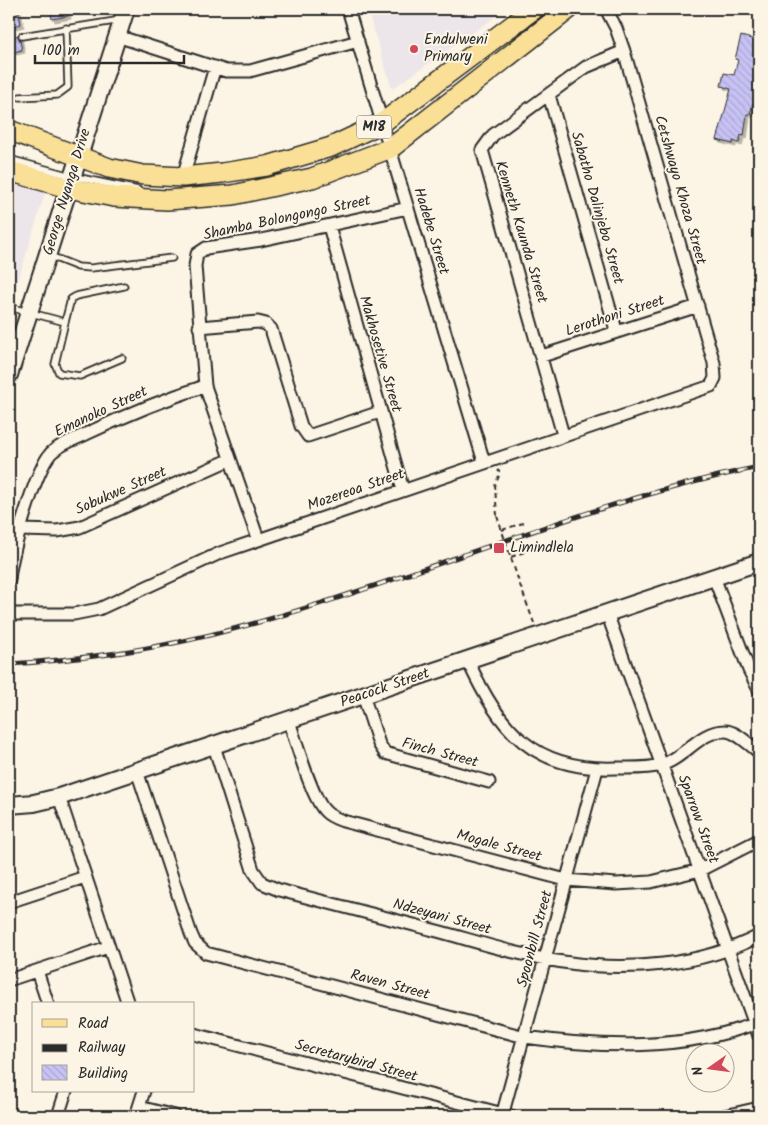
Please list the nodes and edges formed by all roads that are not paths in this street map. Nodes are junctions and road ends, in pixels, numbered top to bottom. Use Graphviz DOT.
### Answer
graph roads {
  1 [pos="348,9"];
  2 [pos="534,9"];
  3 [pos="545,9"];
  4 [pos="569,9"];
  5 [pos="606,9"];
  6 [pos="124,14"];
  7 [pos="66,28"];
  8 [pos="22,36"];
  9 [pos="118,36"];
  10 [pos="358,41"];
  11 [pos="624,51"];
  12 [pos="215,67"];
  13 [pos="549,95"];
  14 [pos="20,97"];
  15 [pos="9,130"];
  16 [pos="386,136"];
  17 [pos="362,151"];
  18 [pos="9,159"];
  19 [pos="76,168"];
  20 [pos="319,168"];
  21 [pos="9,171"];
  22 [pos="185,184"];
  23 [pos="222,189"];
  24 [pos="146,191"];
  25 [pos="154,192"];
  26 [pos="162,192"];
  27 [pos="408,208"];
  28 [pos="328,226"];
  29 [pos="48,256"];
  30 [pos="172,258"];
  31 [pos="124,286"];
  32 [pos="698,306"];
  33 [pos="9,307"];
  34 [pos="29,312"];
  35 [pos="65,322"];
  36 [pos="199,327"];
  37 [pos="616,330"];
  38 [pos="542,356"];
  39 [pos="122,358"];
  40 [pos="9,375"];
  41 [pos="714,383"];
  42 [pos="205,386"];
  43 [pos="380,412"];
  44 [pos="563,435"];
  45 [pos="229,460"];
  46 [pos="489,460"];
  47 [pos="403,490"];
  48 [pos="21,530"];
  49 [pos="258,539"];
  50 [pos="759,562"];
  51 [pos="714,577"];
  52 [pos="9,580"];
  53 [pos="607,613"];
  54 [pos="9,614"];
  55 [pos="468,661"];
  56 [pos="759,690"];
  57 [pos="363,695"];
  58 [pos="289,721"];
  59 [pos="214,746"];
  60 [pos="759,752"];
  61 [pos="662,765"];
  62 [pos="597,769"];
  63 [pos="138,771"];
  64 [pos="489,782"];
  65 [pos="59,797"];
  66 [pos="9,805"];
  67 [pos="759,840"];
  68 [pos="700,870"];
  69 [pos="85,876"];
  70 [pos="566,880"];
  71 [pos="9,902"];
  72 [pos="759,936"];
  73 [pos="108,947"];
  74 [pos="727,950"];
  75 [pos="545,958"];
  76 [pos="37,971"];
  77 [pos="9,980"];
  78 [pos="47,1002"];
  79 [pos="127,1002"];
  80 [pos="757,1023"];
  81 [pos="195,1034"];
  82 [pos="759,1036"];
  83 [pos="524,1037"];
  84 [pos="66,1092"];
  85 [pos="144,1092"];
  86 [pos="759,1108"];
  87 [pos="138,1112"];
  88 [pos="58,1116"];
  89 [pos="174,1116"];
  90 [pos="505,1116"];
  91 [pos="724,1116"];
  1 -- 10 [label="street, Hadebe Street"];
  2 -- 16 [label="main road, M18"];
  3 -- 16 [label="lane"];
  4 -- 16 [label="main road, M18"];
  5 -- 11 [label="street, Cetshwayo Khoza Street"];
  6 -- 7 [label="lane"];
  6 -- 9 [label="street, George Nyanga Drive"];
  7 -- 8 [label="lane"];
  7 -- 14 [label="lane"];
  9 -- 12 [label="street"];
  9 -- 19 [label="street, George Nyanga Drive"];
  10 -- 12 [label="street"];
  10 -- 16 [label="street, Hadebe Street"];
  11 -- 13 [label="street, Kenneth Kaunda Street"];
  11 -- 32 [label="street, Cetshwayo Khoza Street"];
  12 -- 22 [label="street"];
  13 -- 37 [label="street, Sabatho Dalinjebo Street"];
  13 -- 38 [label="street, Kenneth Kaunda Street"];
  15 -- 19 [label="main road, M18"];
  16 -- 19 [label="lane"];
  16 -- 19 [label="main road, M18"];
  16 -- 22 [label="main road, M18"];
  16 -- 27 [label="street, Hadebe Street"];
  17 -- 20 [label="lane"];
  18 -- 19 [label="lane"];
  19 -- 21 [label="main road, M18"];
  19 -- 22 [label="main road, M18"];
  19 -- 24 [label="lane"];
  19 -- 29 [label="street, George Nyanga Drive"];
  22 -- 23 [label="lane"];
  25 -- 26 [label="lane"];
  27 -- 28 [label="street, Shamba Bolongongo Street"];
  27 -- 46 [label="street, Hadebe Street"];
  28 -- 36 [label="street, Shamba Bolongongo Street"];
  28 -- 43 [label="street, Makhosetive Street"];
  29 -- 30 [label="lane"];
  29 -- 34 [label="street, George Nyanga Drive"];
  31 -- 35 [label="lane"];
  32 -- 37 [label="street, Lerothoni Street"];
  32 -- 41 [label="street, Cetshwayo Khoza Street"];
  33 -- 34 [label="lane"];
  34 -- 35 [label="lane"];
  34 -- 40 [label="street, George Nyanga Drive"];
  35 -- 39 [label="lane"];
  36 -- 42 [label="street, Shamba Bolongongo Street"];
  36 -- 43 [label="street"];
  37 -- 38 [label="street, Lerothoni Street"];
  38 -- 44 [label="street, Kenneth Kaunda Street"];
  41 -- 44 [label="street, Mozereoa Street"];
  42 -- 45 [label="street, Shamba Bolongongo Street"];
  42 -- 48 [label="street, Emanoko Street"];
  43 -- 47 [label="street, Makhosetive Street"];
  44 -- 46 [label="street, Mozereoa Street"];
  45 -- 48 [label="street, Sobukwe Street"];
  45 -- 49 [label="street, Shamba Bolongongo Street"];
  46 -- 47 [label="street, Mozereoa Street"];
  47 -- 49 [label="street, Mozereoa Street"];
  48 -- 52 [label="street, Emanoko Street"];
  49 -- 54 [label="street, Mozereoa Street"];
  50 -- 51 [label="street, Peacock Street"];
  51 -- 53 [label="street, Peacock Street"];
  51 -- 56 [label="street"];
  53 -- 55 [label="street, Peacock Street"];
  53 -- 61 [label="street, Sparrow Street"];
  55 -- 57 [label="street, Peacock Street"];
  55 -- 62 [label="street"];
  57 -- 58 [label="street, Peacock Street"];
  57 -- 64 [label="street, Finch Street"];
  58 -- 59 [label="street, Peacock Street"];
  58 -- 70 [label="street, Mogale Street"];
  59 -- 63 [label="street, Peacock Street"];
  59 -- 75 [label="street, Ndzeyani Street"];
  60 -- 61 [label="street"];
  61 -- 62 [label="street"];
  61 -- 68 [label="street, Sparrow Street"];
  62 -- 70 [label="street, Spoonbill Street"];
  63 -- 65 [label="street, Peacock Street"];
  63 -- 83 [label="street, Raven Street"];
  65 -- 66 [label="street, Peacock Street"];
  65 -- 69 [label="street"];
  67 -- 68 [label="street, Mogale Street"];
  68 -- 70 [label="street, Mogale Street"];
  68 -- 74 [label="street, Sparrow Street"];
  69 -- 71 [label="street"];
  69 -- 73 [label="street"];
  70 -- 75 [label="street, Spoonbill Street"];
  72 -- 74 [label="street, Ndzeyani Street"];
  73 -- 76 [label="street"];
  73 -- 79 [label="street"];
  74 -- 75 [label="street, Ndzeyani Street"];
  74 -- 80 [label="street, Sparrow Street"];
  75 -- 83 [label="street, Spoonbill Street"];
  76 -- 77 [label="street"];
  76 -- 78 [label="street"];
  80 -- 82 [label="street, Sparrow Street"];
  80 -- 83 [label="street, Raven Street"];
  81 -- 90 [label="street, Secretarybird Street"];
  83 -- 90 [label="street, Spoonbill Street"];
  84 -- 88 [label="street"];
  85 -- 87 [label="street"];
  86 -- 91 [label="street"];
  87 -- 89 [label="street"];
}
